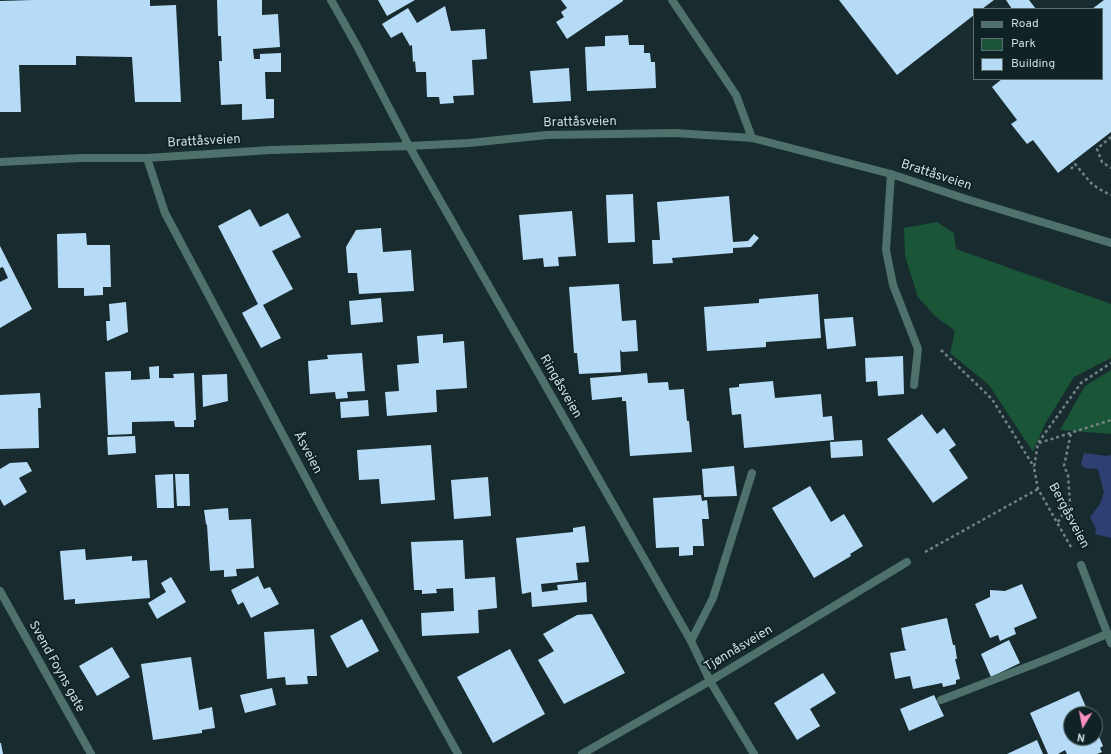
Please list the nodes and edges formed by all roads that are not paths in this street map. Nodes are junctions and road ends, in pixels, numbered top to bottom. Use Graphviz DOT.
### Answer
graph roads {
  1 [pos="331,0"];
  2 [pos="672,0"];
  3 [pos="752,138"];
  4 [pos="409,146"];
  5 [pos="147,158"];
  6 [pos="0,162"];
  7 [pos="891,174"];
  8 [pos="1111,243"];
  9 [pos="914,385"];
  10 [pos="752,473"];
  11 [pos="907,562"];
  12 [pos="1081,564"];
  13 [pos="0,591"];
  14 [pos="1107,634"];
  15 [pos="691,641"];
  16 [pos="1111,643"];
  17 [pos="710,681"];
  18 [pos="941,700"];
  19 [pos="92,754"];
  20 [pos="458,754"];
  21 [pos="582,754"];
  22 [pos="754,754"];
  1 -- 4 [label="street"];
  2 -- 3 [label="street"];
  3 -- 4 [label="street, Brattåsveien"];
  3 -- 7 [label="street, Brattåsveien"];
  4 -- 5 [label="street, Brattåsveien"];
  4 -- 15 [label="street, Ringåsveien"];
  5 -- 6 [label="street, Brattåsveien"];
  5 -- 20 [label="street, Åsveien"];
  7 -- 8 [label="street, Brattåsveien"];
  7 -- 9 [label="street"];
  10 -- 15 [label="street"];
  11 -- 17 [label="street, Tjønnåsveien"];
  12 -- 14 [label="street, Bergåsveien"];
  13 -- 19 [label="street, Svend Foyns gate"];
  14 -- 16 [label="street, Bergåsveien"];
  14 -- 18 [label="street"];
  15 -- 17 [label="street, Ringåsveien"];
  17 -- 21 [label="street, Tjønnåsveien"];
  17 -- 22 [label="street, Ringåsveien"];
}
